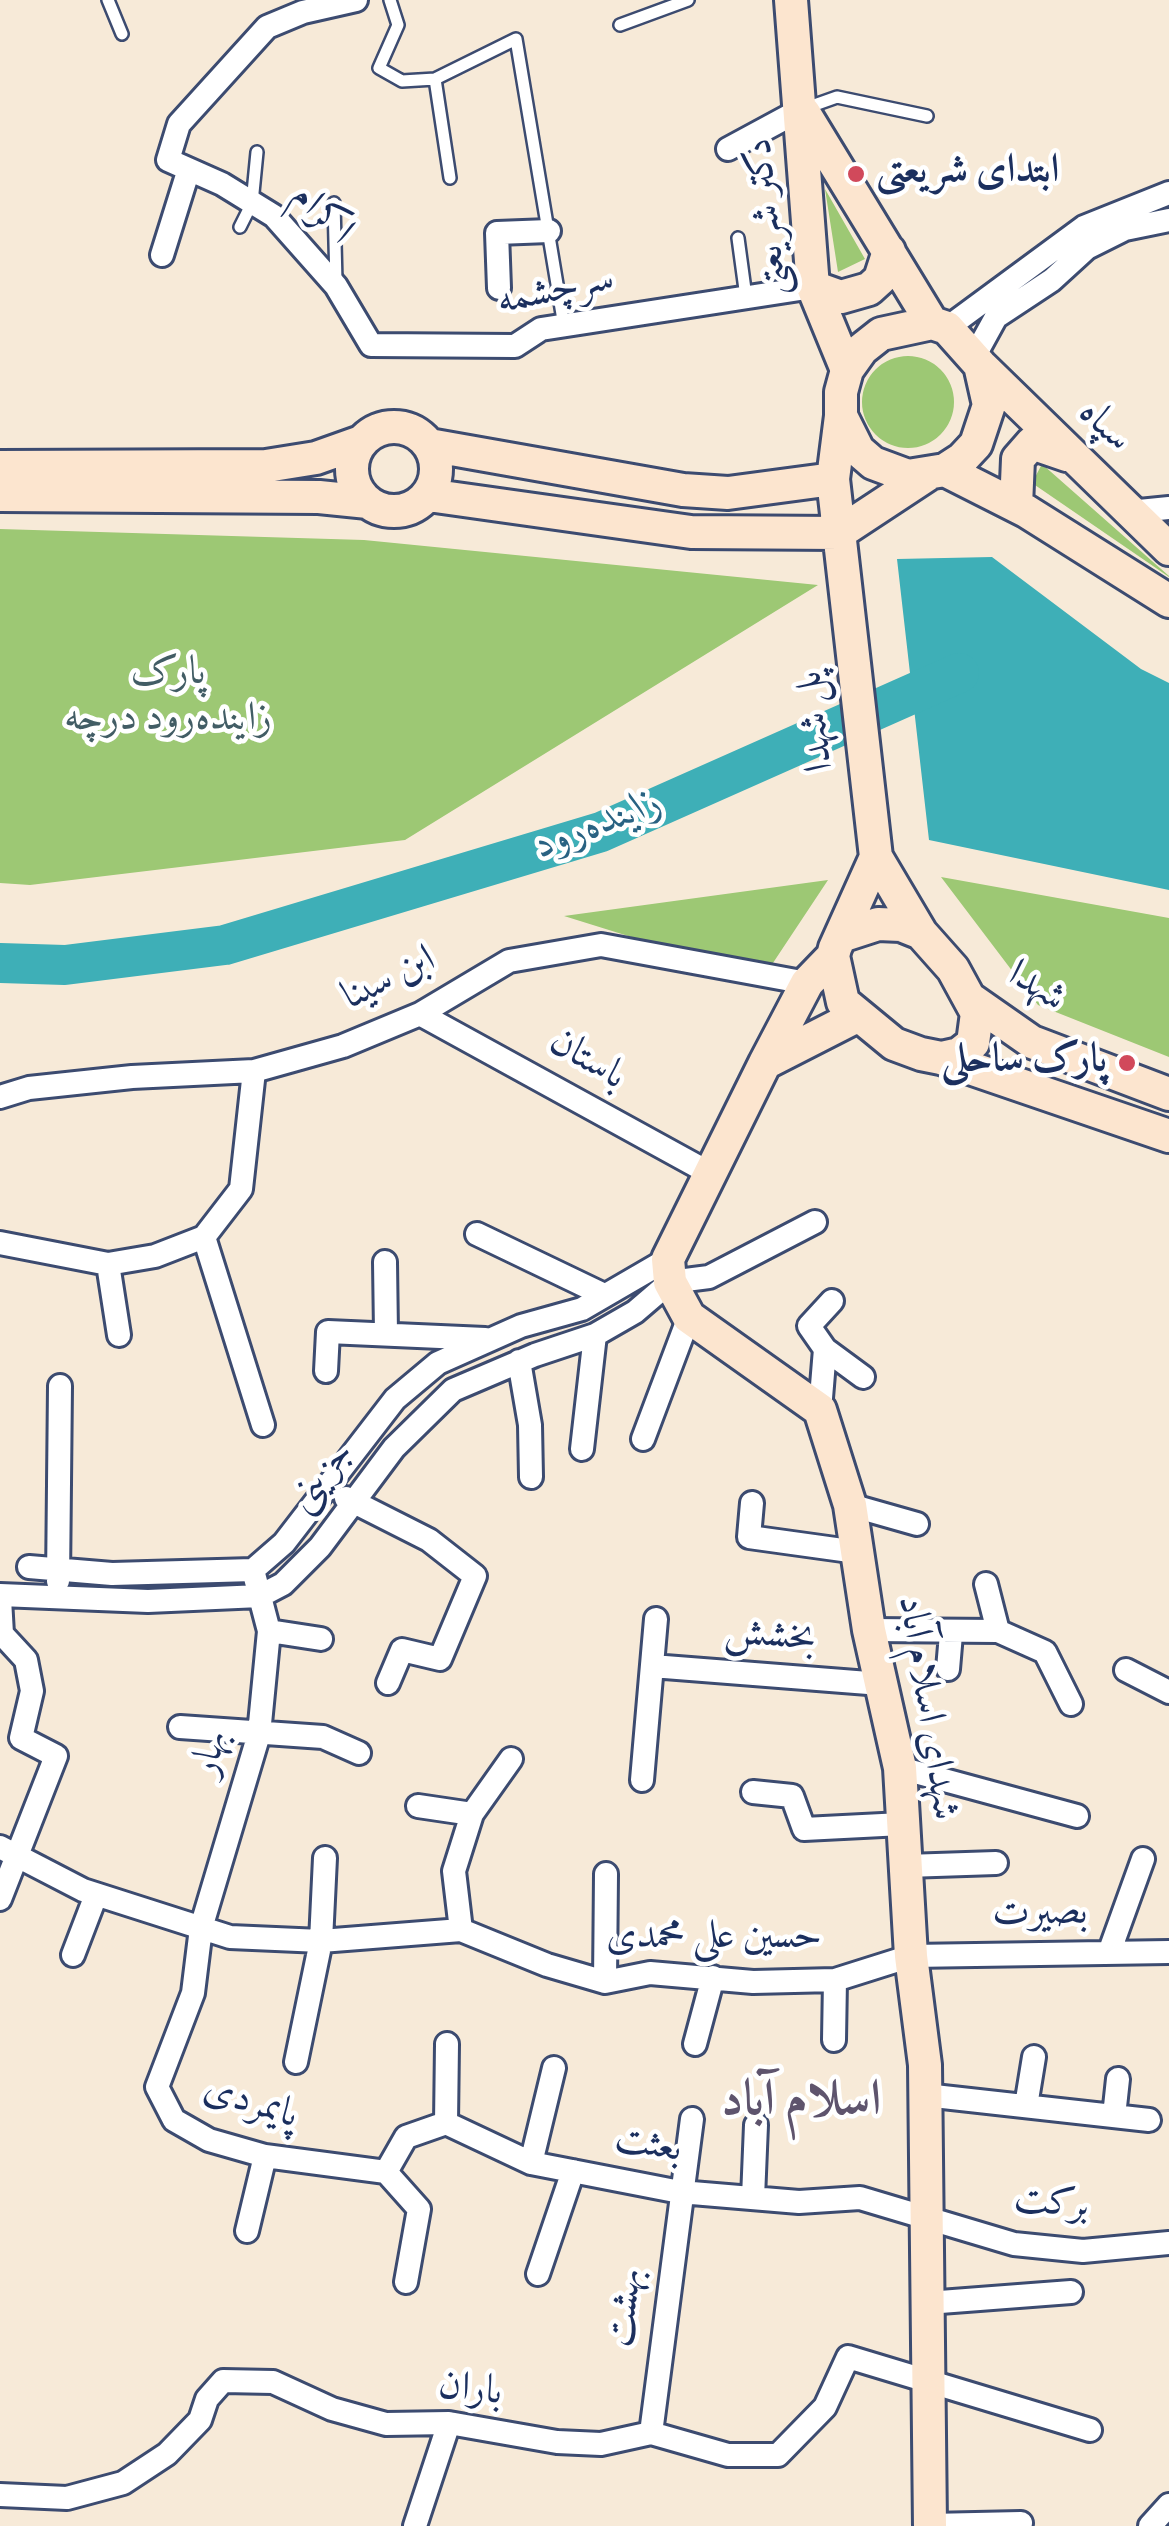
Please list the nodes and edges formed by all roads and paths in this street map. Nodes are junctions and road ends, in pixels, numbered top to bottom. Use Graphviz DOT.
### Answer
graph roads {
  1 [pos="108,0"];
  2 [pos="356,0"];
  3 [pos="390,0"];
  4 [pos="688,0"];
  5 [pos="792,0"];
  6 [pos="620,26"];
  7 [pos="122,34"];
  8 [pos="435,79"];
  9 [pos="802,109"];
  10 [pos="927,116"];
  11 [pos="728,149"];
  12 [pos="257,152"];
  13 [pos="188,172"];
  14 [pos="450,178"];
  15 [pos="1169,193"];
  16 [pos="334,203"];
  17 [pos="252,204"];
  18 [pos="1169,220"];
  19 [pos="240,227"];
  20 [pos="549,231"];
  21 [pos="738,238"];
  22 [pos="889,250"];
  23 [pos="162,255"];
  24 [pos="336,286"];
  25 [pos="813,287"];
  26 [pos="499,288"];
  27 [pos="746,298"];
  28 [pos="980,302"];
  29 [pos="992,323"];
  30 [pos="939,325"];
  31 [pos="564,326"];
  32 [pos="371,345"];
  33 [pos="977,361"];
  34 [pos="847,370"];
  35 [pos="842,416"];
  36 [pos="361,442"];
  37 [pos="429,445"];
  38 [pos="1068,454"];
  39 [pos="0,466"];
  40 [pos="936,472"];
  41 [pos="833,479"];
  42 [pos="0,495"];
  43 [pos="428,495"];
  44 [pos="368,502"];
  45 [pos="1016,506"];
  46 [pos="1169,508"];
  47 [pos="1129,512"];
  48 [pos="839,534"];
  49 [pos="1169,549"];
  50 [pos="1169,601"];
  51 [pos="876,856"];
  52 [pos="921,933"];
  53 [pos="837,946"];
  54 [pos="807,983"];
  55 [pos="969,998"];
  56 [pos="420,1014"];
  57 [pos="855,1017"];
  58 [pos="941,1058"];
  59 [pos="764,1063"];
  60 [pos="254,1071"];
  61 [pos="1169,1094"];
  62 [pos="0,1097"];
  63 [pos="1169,1136"];
  64 [pos="712,1175"];
  65 [pos="815,1222"];
  66 [pos="477,1234"];
  67 [pos="204,1238"];
  68 [pos="0,1243"];
  69 [pos="385,1262"];
  70 [pos="108,1264"];
  71 [pos="669,1271"];
  72 [pos="602,1294"];
  73 [pos="832,1300"];
  74 [pos="689,1317"];
  75 [pos="386,1332"];
  76 [pos="119,1335"];
  77 [pos="596,1336"];
  78 [pos="488,1339"];
  79 [pos="825,1349"];
  80 [pos="519,1361"];
  81 [pos="326,1371"];
  82 [pos="863,1377"];
  83 [pos="60,1386"];
  84 [pos="395,1399"];
  85 [pos="820,1410"];
  86 [pos="418,1421"];
  87 [pos="263,1425"];
  88 [pos="643,1438"];
  89 [pos="582,1448"];
  90 [pos="531,1478"];
  91 [pos="329,1488"];
  92 [pos="752,1502"];
  93 [pos="356,1504"];
  94 [pos="850,1505"];
  95 [pos="917,1524"];
  96 [pos="857,1552"];
  97 [pos="29,1566"];
  98 [pos="60,1569"];
  99 [pos="253,1570"];
  100 [pos="986,1584"];
  101 [pos="260,1596"];
  102 [pos="0,1597"];
  103 [pos="57,1599"];
  104 [pos="656,1619"];
  105 [pos="869,1630"];
  106 [pos="269,1631"];
  107 [pos="998,1631"];
  108 [pos="950,1634"];
  109 [pos="321,1640"];
  110 [pos="652,1666"];
  111 [pos="948,1669"];
  112 [pos="1126,1670"];
  113 [pos="388,1683"];
  114 [pos="881,1684"];
  115 [pos="1169,1692"];
  116 [pos="1071,1704"];
  117 [pos="180,1727"];
  118 [pos="259,1734"];
  119 [pos="358,1754"];
  120 [pos="511,1759"];
  121 [pos="900,1768"];
  122 [pos="642,1780"];
  123 [pos="753,1792"];
  124 [pos="418,1806"];
  125 [pos="472,1814"];
  126 [pos="1077,1816"];
  127 [pos="902,1824"];
  128 [pos="9,1851"];
  129 [pos="325,1858"];
  130 [pos="1143,1858"];
  131 [pos="996,1863"];
  132 [pos="906,1866"];
  133 [pos="606,1874"];
  134 [pos="96,1894"];
  135 [pos="0,1899"];
  136 [pos="201,1928"];
  137 [pos="461,1930"];
  138 [pos="321,1941"];
  139 [pos="1109,1952"];
  140 [pos="1169,1952"];
  141 [pos="73,1955"];
  142 [pos="912,1956"];
  143 [pos="713,1977"];
  144 [pos="834,1980"];
  145 [pos="605,1982"];
  146 [pos="834,2040"];
  147 [pos="446,2044"];
  148 [pos="695,2044"];
  149 [pos="1034,2056"];
  150 [pos="296,2062"];
  151 [pos="554,2068"];
  152 [pos="1118,2078"];
  153 [pos="925,2094"];
  154 [pos="1026,2106"];
  155 [pos="1114,2116"];
  156 [pos="692,2120"];
  157 [pos="1149,2120"];
  158 [pos="446,2122"];
  159 [pos="756,2125"];
  160 [pos="265,2156"];
  161 [pos="531,2163"];
  162 [pos="573,2171"];
  163 [pos="386,2172"];
  164 [pos="680,2192"];
  165 [pos="753,2198"];
  166 [pos="926,2214"];
  167 [pos="247,2230"];
  168 [pos="1169,2244"];
  169 [pos="538,2274"];
  170 [pos="406,2282"];
  171 [pos="1071,2292"];
  172 [pos="928,2303"];
  173 [pos="928,2381"];
  174 [pos="449,2422"];
  175 [pos="1090,2430"];
  176 [pos="651,2432"];
  177 [pos="0,2495"];
  178 [pos="1169,2505"];
  179 [pos="1021,2523"];
  180 [pos="415,2526"];
  181 [pos="930,2526"];
  182 [pos="1150,2526"];
  1 -- 7 [label="lane"];
  2 -- 13 [label="street"];
  3 -- 8 [label="lane"];
  4 -- 6 [label="lane"];
  5 -- 9 [label="street, دکتر شریعتی"];
  8 -- 14 [label="lane"];
  8 -- 20 [label="lane"];
  9 -- 10 [label="lane"];
  9 -- 11 [label="street"];
  9 -- 22 [label="street, دکتر شریعتی"];
  9 -- 25 [label="street, دکتر شریعتی"];
  12 -- 17 [label="lane"];
  13 -- 17 [label="street, اکرام"];
  13 -- 23 [label="street"];
  15 -- 28 [label="street"];
  16 -- 24 [label="lane"];
  17 -- 19 [label="lane"];
  17 -- 24 [label="street, اکرام"];
  18 -- 29 [label="street"];
  20 -- 26 [label="street"];
  20 -- 31 [label="lane"];
  21 -- 27 [label="lane"];
  22 -- 25 [label="street"];
  22 -- 30 [label="street, دکتر شریعتی"];
  24 -- 32 [label="street, اکرام"];
  25 -- 27 [label="street, سرچشمه"];
  25 -- 34 [label="street, دکتر شریعتی"];
  27 -- 31 [label="street, سرچشمه"];
  28 -- 29 [label="street"];
  28 -- 30 [label="street"];
  29 -- 33 [label="street"];
  30 -- 33 [label="street"];
  30 -- 34 [label="street"];
  31 -- 32 [label="street, سرچشمه"];
  33 -- 38 [label="street, سپاه"];
  33 -- 40 [label="street"];
  34 -- 35 [label="street"];
  35 -- 40 [label="street"];
  35 -- 41 [label="street, پل شهدا"];
  36 -- 37 [label="street"];
  36 -- 39 [label="street"];
  36 -- 44 [label="street"];
  37 -- 41 [label="street"];
  37 -- 43 [label="street"];
  38 -- 45 [label="street"];
  38 -- 47 [label="street, سپاه"];
  40 -- 45 [label="street"];
  40 -- 48 [label="street"];
  41 -- 48 [label="street, پل شهدا"];
  42 -- 44 [label="street"];
  43 -- 44 [label="street"];
  43 -- 48 [label="street"];
  45 -- 50 [label="street"];
  46 -- 47 [label="street"];
  47 -- 49 [label="street, سپاه"];
  48 -- 51 [label="street, پل شهدا"];
  51 -- 52 [label="street"];
  51 -- 53 [label="street"];
  52 -- 53 [label="street"];
  52 -- 55 [label="street"];
  53 -- 54 [label="street"];
  53 -- 57 [label="street"];
  54 -- 56 [label="street, ابن سینا"];
  54 -- 59 [label="street"];
  55 -- 58 [label="street"];
  55 -- 61 [label="street, شهدا"];
  56 -- 60 [label="street, ابن سینا"];
  56 -- 64 [label="street, باستان"];
  57 -- 58 [label="street"];
  57 -- 59 [label="street"];
  58 -- 63 [label="street"];
  59 -- 64 [label="street"];
  60 -- 62 [label="street, ابن سینا"];
  60 -- 67 [label="street"];
  64 -- 71 [label="street"];
  65 -- 71 [label="street"];
  66 -- 72 [label="street"];
  67 -- 70 [label="street"];
  67 -- 87 [label="street"];
  68 -- 70 [label="street"];
  69 -- 75 [label="street"];
  70 -- 76 [label="street"];
  71 -- 72 [label="street"];
  71 -- 74 [label="street"];
  71 -- 77 [label="street, جزینی"];
  72 -- 78 [label="street"];
  73 -- 79 [label="street"];
  74 -- 85 [label="street"];
  74 -- 88 [label="street"];
  75 -- 78 [label="street"];
  75 -- 81 [label="street"];
  77 -- 80 [label="street, جزینی"];
  77 -- 89 [label="street"];
  78 -- 84 [label="street"];
  79 -- 82 [label="street"];
  79 -- 85 [label="street"];
  80 -- 86 [label="street, جزینی"];
  80 -- 90 [label="street"];
  83 -- 98 [label="street"];
  84 -- 86 [label="street"];
  84 -- 91 [label="street"];
  85 -- 94 [label="street, شهدای اسلام آباد"];
  86 -- 93 [label="street, جزینی"];
  91 -- 93 [label="street"];
  91 -- 99 [label="street"];
  92 -- 96 [label="street"];
  93 -- 101 [label="street, جزینی"];
  93 -- 113 [label="street"];
  94 -- 95 [label="street"];
  94 -- 96 [label="street, شهدای اسلام آباد"];
  96 -- 105 [label="street, شهدای اسلام آباد"];
  97 -- 98 [label="street"];
  98 -- 99 [label="street"];
  98 -- 103 [label="street"];
  99 -- 101 [label="street, بهار"];
  100 -- 107 [label="street"];
  101 -- 103 [label="street"];
  101 -- 106 [label="street, بهار"];
  102 -- 103 [label="street"];
  102 -- 128 [label="street"];
  104 -- 110 [label="street"];
  105 -- 108 [label="street"];
  105 -- 114 [label="street, شهدای اسلام آباد"];
  106 -- 109 [label="street"];
  106 -- 118 [label="street, بهار"];
  107 -- 108 [label="street"];
  107 -- 116 [label="street"];
  108 -- 111 [label="street"];
  110 -- 114 [label="street, بخشش"];
  110 -- 122 [label="street"];
  112 -- 115 [label="street"];
  114 -- 121 [label="street, شهدای اسلام آباد"];
  117 -- 118 [label="street"];
  118 -- 119 [label="street"];
  118 -- 136 [label="street, بهار"];
  120 -- 125 [label="street"];
  121 -- 126 [label="street"];
  121 -- 127 [label="street, شهدای اسلام آباد"];
  123 -- 127 [label="street"];
  124 -- 125 [label="street"];
  125 -- 137 [label="street"];
  127 -- 132 [label="street, شهدای اسلام آباد"];
  128 -- 134 [label="street, حسین علی محمدی"];
  128 -- 135 [label="street"];
  129 -- 138 [label="street"];
  130 -- 139 [label="street"];
  131 -- 132 [label="street"];
  132 -- 142 [label="street, شهدای اسلام آباد"];
  133 -- 145 [label="street"];
  134 -- 136 [label="street, حسین علی محمدی"];
  134 -- 141 [label="street"];
  136 -- 138 [label="street, حسین علی محمدی"];
  136 -- 160 [label="street, پایمردی"];
  137 -- 138 [label="street, حسین علی محمدی"];
  137 -- 145 [label="street, حسین علی محمدی"];
  138 -- 150 [label="street"];
  139 -- 140 [label="street, بصیرت"];
  139 -- 142 [label="street, بصیرت"];
  142 -- 144 [label="street, حسین علی محمدی"];
  142 -- 153 [label="street, شهدای اسلام آباد"];
  143 -- 144 [label="street, حسین علی محمدی"];
  143 -- 145 [label="street, حسین علی محمدی"];
  143 -- 148 [label="street"];
  144 -- 146 [label="street"];
  147 -- 158 [label="street"];
  149 -- 154 [label="street"];
  151 -- 161 [label="street"];
  152 -- 155 [label="street"];
  153 -- 154 [label="street"];
  153 -- 166 [label="street, شهدای اسلام آباد"];
  154 -- 155 [label="street"];
  155 -- 157 [label="street"];
  156 -- 164 [label="street, بهشت"];
  158 -- 161 [label="street, بعثت"];
  158 -- 163 [label="street"];
  159 -- 165 [label="street"];
  160 -- 163 [label="street, پایمردی"];
  160 -- 167 [label="street"];
  161 -- 162 [label="street, بعثت"];
  162 -- 164 [label="street, بعثت"];
  162 -- 169 [label="street"];
  163 -- 170 [label="street"];
  164 -- 165 [label="street, بعثت"];
  164 -- 176 [label="street, بهشت"];
  165 -- 166 [label="street, بعثت"];
  166 -- 168 [label="street, برکت"];
  166 -- 172 [label="street, شهدای اسلام آباد"];
  171 -- 172 [label="street"];
  172 -- 173 [label="street, شهدای اسلام آباد"];
  173 -- 175 [label="street"];
  173 -- 176 [label="street"];
  173 -- 181 [label="street, شهدای اسلام آباد"];
  174 -- 176 [label="street, باران"];
  174 -- 177 [label="street, باران"];
  174 -- 180 [label="street"];
  178 -- 182 [label="street"];
  179 -- 181 [label="street"];
}
